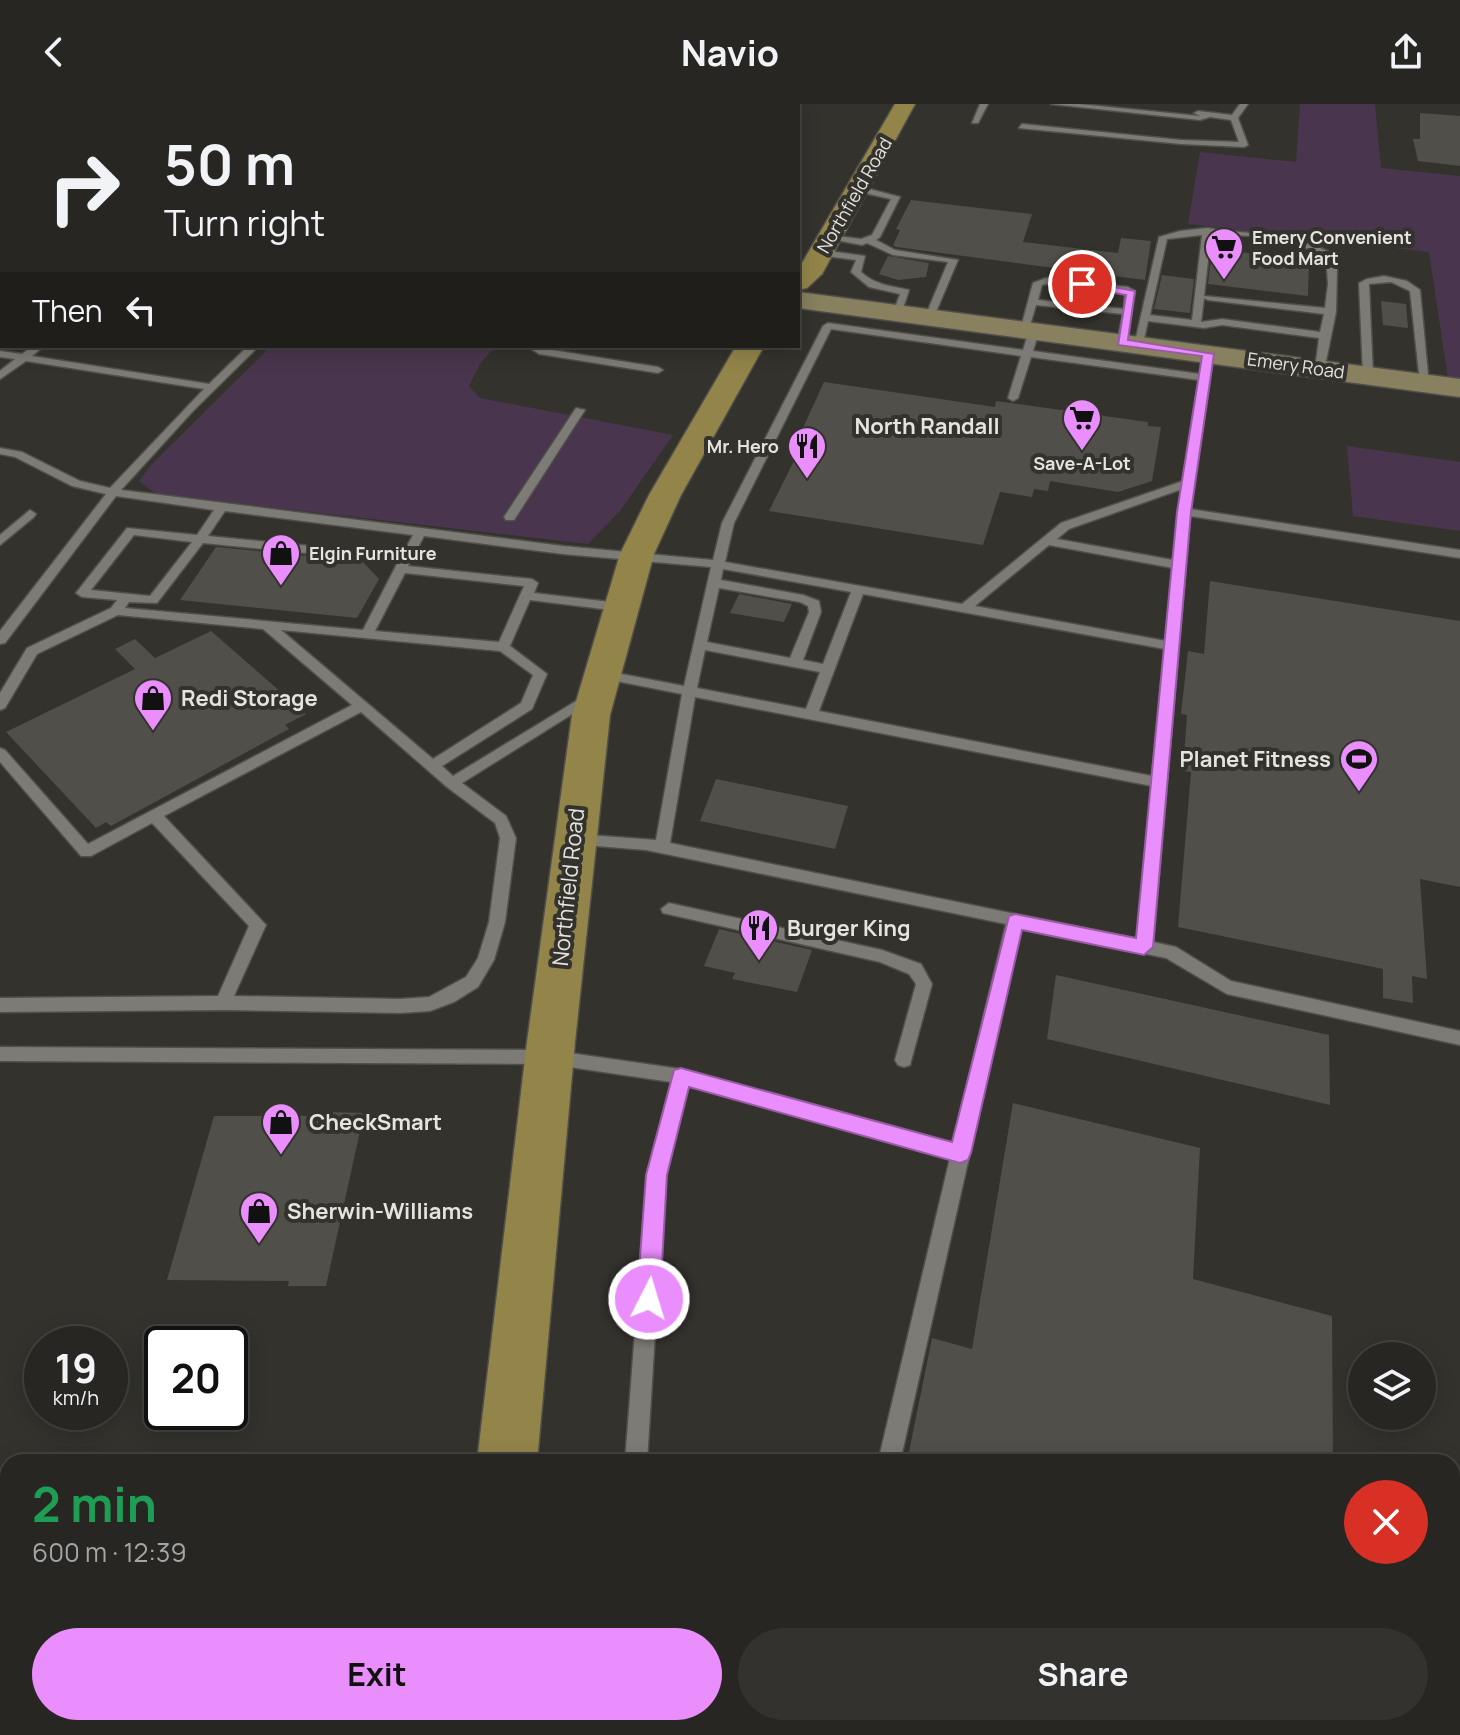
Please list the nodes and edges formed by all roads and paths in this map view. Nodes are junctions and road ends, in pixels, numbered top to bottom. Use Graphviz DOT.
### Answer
graph roads {
  1 [pos="905,104"];
  2 [pos="984,104"];
  3 [pos="1055,104"];
  4 [pos="1116,104"];
  5 [pos="1244,104"];
  6 [pos="1207,116"];
  7 [pos="1234,118"];
  8 [pos="975,121"];
  9 [pos="1022,126"];
  10 [pos="829,183"];
  11 [pos="859,188"];
  12 [pos="1207,231"];
  13 [pos="868,240"];
  14 [pos="825,246"];
  15 [pos="800,281"];
  16 [pos="1208,297"];
  17 [pos="800,300"];
  18 [pos="1032,302"];
  19 [pos="1128,312"];
  20 [pos="1331,312"];
  21 [pos="898,313"];
  22 [pos="930,317"];
  23 [pos="1135,335"];
  24 [pos="1324,336"];
  25 [pos="1029,338"];
  26 [pos="1202,345"];
  27 [pos="36,348"];
  28 [pos="252,348"];
  29 [pos="535,348"];
  30 [pos="749,348"];
  31 [pos="0,354"];
  32 [pos="23,358"];
  33 [pos="1320,369"];
  34 [pos="658,370"];
  35 [pos="1368,375"];
  36 [pos="0,376"];
  37 [pos="1425,383"];
  38 [pos="211,387"];
  39 [pos="1460,388"];
  40 [pos="1013,398"];
  41 [pos="580,410"];
  42 [pos="0,451"];
  43 [pos="1189,483"];
  44 [pos="113,492"];
  45 [pos="221,508"];
  46 [pos="1184,512"];
  47 [pos="30,514"];
  48 [pos="510,517"];
  49 [pos="420,532"];
  50 [pos="200,539"];
  51 [pos="0,541"];
  52 [pos="1048,541"];
  53 [pos="637,554"];
  54 [pos="1460,554"];
  55 [pos="403,564"];
  56 [pos="718,564"];
  57 [pos="1179,565"];
  58 [pos="714,583"];
  59 [pos="858,590"];
  60 [pos="526,596"];
  61 [pos="126,597"];
  62 [pos="619,607"];
  63 [pos="965,608"];
  64 [pos="116,611"];
  65 [pos="267,625"];
  66 [pos="367,634"];
  67 [pos="0,640"];
  68 [pos="700,645"];
  69 [pos="1172,646"];
  70 [pos="503,647"];
  71 [pos="795,663"];
  72 [pos="827,669"];
  73 [pos="598,684"];
  74 [pos="689,693"];
  75 [pos="0,705"];
  76 [pos="362,706"];
  77 [pos="810,716"];
  78 [pos="0,753"];
  79 [pos="432,766"];
  80 [pos="1159,782"];
  81 [pos="452,783"];
  82 [pos="154,815"];
  83 [pos="574,840"];
  84 [pos="662,847"];
  85 [pos="669,909"];
  86 [pos="1015,921"];
  87 [pos="1144,947"];
  88 [pos="223,1003"];
  89 [pos="0,1005"];
  90 [pos="1460,1038"];
  91 [pos="0,1054"];
  92 [pos="549,1057"];
  93 [pos="904,1060"];
  94 [pos="681,1076"];
  95 [pos="960,1153"];
  96 [pos="508,1454"];
  97 [pos="637,1454"];
  98 [pos="891,1454"];
  1 -- 11 [label="main road, Northfield Road"];
  2 -- 8 [label="lane"];
  3 -- 6 [label="lane"];
  4 -- 6 [label="lane"];
  5 -- 7 [label="lane"];
  6 -- 7 [label="lane"];
  7 -- 9 [label="lane"];
  10 -- 11 [label="main road"];
  11 -- 13 [label="lane"];
  11 -- 14 [label="main road, Northfield Road"];
  12 -- 20 [label="lane"];
  12 -- 23 [label="lane"];
  12 -- 26 [label="lane"];
  13 -- 14 [label="lane"];
  13 -- 22 [label="lane"];
  14 -- 15 [label="main road, Northfield Road"];
  14 -- 21 [label="lane"];
  16 -- 20 [label="lane"];
  17 -- 21 [label="main road, Emery Road"];
  18 -- 19 [label="lane"];
  18 -- 19 [label="lane"];
  18 -- 25 [label="lane"];
  19 -- 23 [label="lane"];
  20 -- 24 [label="lane"];
  21 -- 22 [label="main road, Emery Road"];
  22 -- 25 [label="main road, Emery Road"];
  23 -- 25 [label="main road, Emery Road"];
  23 -- 26 [label="main road, Emery Road"];
  24 -- 26 [label="lane"];
  24 -- 33 [label="lane"];
  25 -- 26 [label="lane"];
  25 -- 40 [label="lane"];
  25 -- 56 [label="lane"];
  26 -- 33 [label="main road, Emery Road"];
  26 -- 43 [label="lane"];
  27 -- 32 [label="lane"];
  28 -- 38 [label="lane"];
  29 -- 34 [label="lane"];
  30 -- 53 [label="main road, Northfield Road"];
  31 -- 32 [label="lane"];
  32 -- 36 [label="lane"];
  32 -- 38 [label="lane"];
  33 -- 35 [label="main road, Emery Road"];
  35 -- 37 [label="main road, Emery Road"];
  35 -- 37 [label="lane"];
  37 -- 39 [label="main road, Emery Road"];
  38 -- 44 [label="lane"];
  41 -- 48 [label="lane"];
  42 -- 44 [label="lane"];
  43 -- 46 [label="lane"];
  43 -- 52 [label="lane"];
  44 -- 45 [label="lane"];
  44 -- 67 [label="lane"];
  45 -- 49 [label="lane"];
  45 -- 50 [label="lane"];
  46 -- 54 [label="lane"];
  46 -- 57 [label="lane"];
  47 -- 51 [label="lane"];
  49 -- 53 [label="lane"];
  49 -- 55 [label="lane"];
  50 -- 55 [label="lane"];
  50 -- 61 [label="lane"];
  50 -- 61 [label="lane"];
  52 -- 57 [label="lane"];
  52 -- 63 [label="lane"];
  53 -- 56 [label="lane"];
  53 -- 62 [label="main road, Northfield Road"];
  55 -- 60 [label="lane"];
  55 -- 66 [label="lane"];
  56 -- 58 [label="lane"];
  56 -- 59 [label="lane"];
  57 -- 69 [label="lane"];
  58 -- 68 [label="lane"];
  58 -- 71 [label="lane"];
  59 -- 63 [label="lane"];
  59 -- 72 [label="lane"];
  60 -- 62 [label="lane"];
  60 -- 70 [label="lane"];
  61 -- 64 [label="lane"];
  62 -- 73 [label="main road, Northfield Road"];
  63 -- 69 [label="lane"];
  64 -- 65 [label="lane"];
  64 -- 75 [label="lane"];
  65 -- 66 [label="lane"];
  65 -- 76 [label="lane"];
  66 -- 70 [label="lane"];
  68 -- 71 [label="lane"];
  68 -- 74 [label="lane"];
  69 -- 80 [label="lane"];
  70 -- 79 [label="lane"];
  71 -- 72 [label="lane"];
  72 -- 77 [label="lane"];
  73 -- 74 [label="lane"];
  73 -- 81 [label="lane"];
  73 -- 83 [label="main road, Northfield Road"];
  74 -- 77 [label="lane"];
  74 -- 84 [label="lane"];
  76 -- 79 [label="lane"];
  76 -- 82 [label="lane"];
  77 -- 80 [label="lane"];
  78 -- 82 [label="lane"];
  79 -- 81 [label="lane"];
  80 -- 87 [label="lane"];
  81 -- 88 [label="lane"];
  82 -- 88 [label="lane"];
  83 -- 84 [label="lane"];
  83 -- 92 [label="main road, Northfield Road"];
  84 -- 86 [label="lane"];
  85 -- 93 [label="lane"];
  86 -- 87 [label="lane"];
  86 -- 95 [label="lane"];
  87 -- 90 [label="lane"];
  88 -- 89 [label="lane"];
  91 -- 92 [label="lane"];
  92 -- 94 [label="lane"];
  92 -- 96 [label="main road, Northfield Road"];
  94 -- 95 [label="lane"];
  94 -- 97 [label="lane"];
  95 -- 98 [label="lane"];
}
